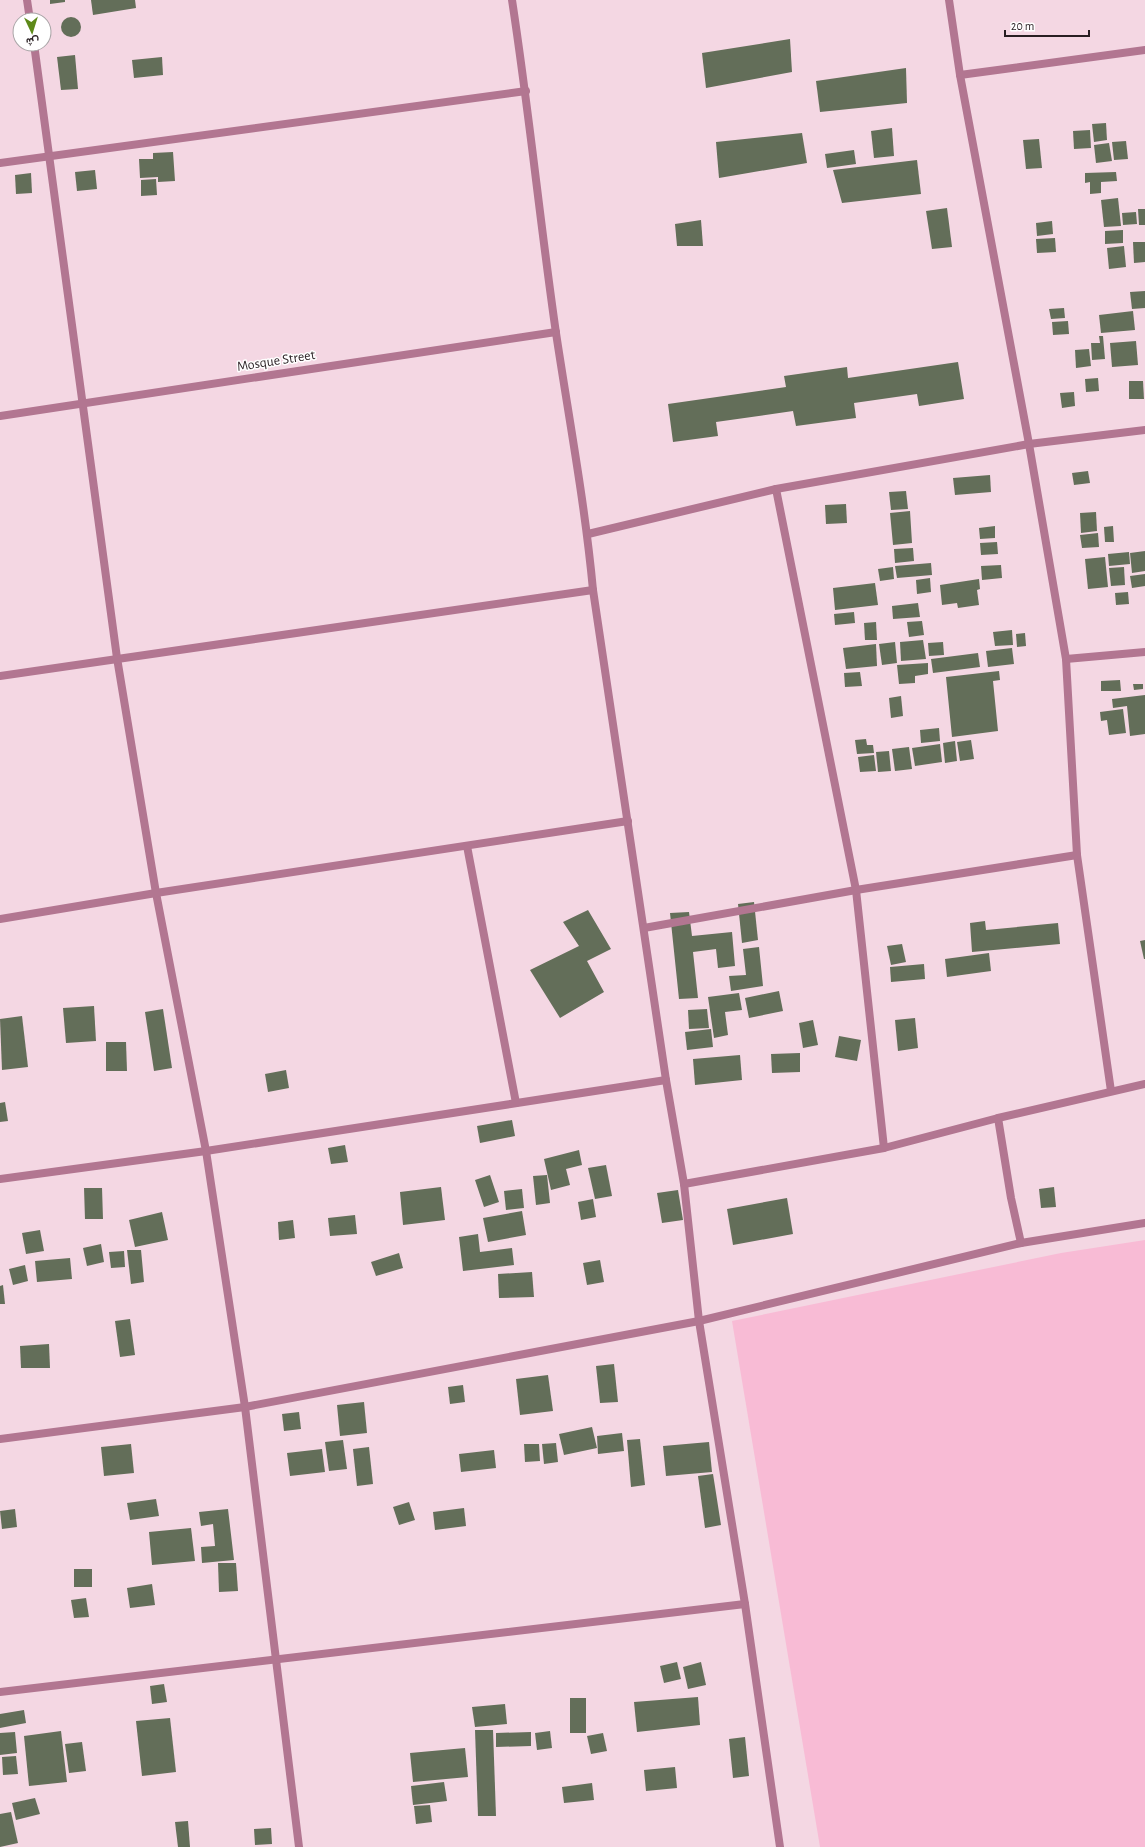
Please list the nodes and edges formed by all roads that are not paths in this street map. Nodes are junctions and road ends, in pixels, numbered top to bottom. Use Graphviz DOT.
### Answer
graph roads {
  1 [pos="27,0"];
  2 [pos="512,0"];
  3 [pos="949,0"];
  4 [pos="29,12"];
  5 [pos="1145,50"];
  6 [pos="35,52"];
  7 [pos="960,75"];
  8 [pos="526,91"];
  9 [pos="50,156"];
  10 [pos="0,163"];
  11 [pos="556,332"];
  12 [pos="82,404"];
  13 [pos="0,416"];
  14 [pos="1145,430"];
  15 [pos="1029,444"];
  16 [pos="776,489"];
  17 [pos="588,534"];
  18 [pos="593,590"];
  19 [pos="1145,652"];
  20 [pos="117,658"];
  21 [pos="1066,659"];
  22 [pos="0,676"];
  23 [pos="628,821"];
  24 [pos="467,846"];
  25 [pos="1077,855"];
  26 [pos="856,890"];
  27 [pos="156,893"];
  28 [pos="0,919"];
  29 [pos="644,928"];
  30 [pos="666,1080"];
  31 [pos="1145,1084"];
  32 [pos="1110,1091"];
  33 [pos="516,1103"];
  34 [pos="998,1118"];
  35 [pos="884,1148"];
  36 [pos="206,1151"];
  37 [pos="0,1179"];
  38 [pos="684,1184"];
  39 [pos="1145,1223"];
  40 [pos="1021,1243"];
  41 [pos="699,1321"];
  42 [pos="245,1407"];
  43 [pos="0,1439"];
  44 [pos="745,1604"];
  45 [pos="276,1659"];
  46 [pos="0,1692"];
  47 [pos="299,1847"];
  48 [pos="780,1847"];
  1 -- 4 [label="street"];
  2 -- 8 [label="street"];
  3 -- 7 [label="street"];
  5 -- 7 [label="street"];
  6 -- 9 [label="street"];
  7 -- 15 [label="street"];
  8 -- 9 [label="street"];
  8 -- 11 [label="street"];
  9 -- 10 [label="street"];
  9 -- 12 [label="street"];
  11 -- 12 [label="street, Mosque Street"];
  11 -- 17 [label="street"];
  12 -- 13 [label="street, Mosque Street"];
  12 -- 20 [label="street"];
  14 -- 15 [label="street"];
  15 -- 16 [label="street"];
  15 -- 21 [label="street"];
  16 -- 17 [label="street"];
  16 -- 26 [label="street"];
  17 -- 18 [label="street"];
  18 -- 20 [label="street"];
  18 -- 23 [label="street"];
  19 -- 21 [label="street"];
  20 -- 22 [label="street"];
  20 -- 27 [label="street"];
  21 -- 25 [label="street"];
  23 -- 24 [label="street"];
  23 -- 29 [label="street"];
  24 -- 27 [label="street"];
  24 -- 33 [label="street"];
  25 -- 26 [label="street"];
  25 -- 32 [label="street"];
  26 -- 29 [label="street"];
  26 -- 35 [label="street"];
  27 -- 28 [label="street"];
  27 -- 36 [label="street"];
  29 -- 30 [label="street"];
  30 -- 33 [label="street"];
  30 -- 38 [label="street"];
  31 -- 32 [label="street"];
  32 -- 34 [label="street"];
  33 -- 36 [label="street"];
  34 -- 35 [label="street"];
  34 -- 40 [label="street"];
  35 -- 38 [label="street"];
  36 -- 37 [label="street"];
  36 -- 42 [label="street"];
  38 -- 41 [label="street"];
  39 -- 40 [label="street"];
  40 -- 41 [label="street"];
  41 -- 42 [label="street"];
  41 -- 44 [label="street"];
  42 -- 43 [label="street"];
  42 -- 45 [label="street"];
  44 -- 45 [label="street"];
  44 -- 48 [label="street"];
  45 -- 46 [label="street"];
  45 -- 47 [label="street"];
}
